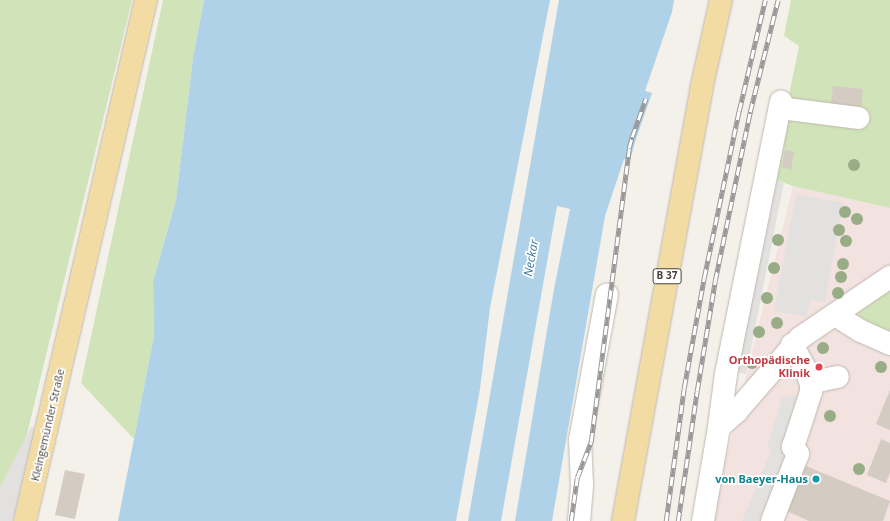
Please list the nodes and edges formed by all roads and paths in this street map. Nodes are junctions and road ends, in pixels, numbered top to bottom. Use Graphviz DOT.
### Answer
graph roads {
  1 [pos="146,0"];
  2 [pos="721,0"];
  3 [pos="858,118"];
  4 [pos="889,278"];
  5 [pos="607,294"];
  6 [pos="835,314"];
  7 [pos="890,344"];
  8 [pos="792,345"];
  9 [pos="838,377"];
  10 [pos="811,384"];
  11 [pos="719,427"];
  12 [pos="25,521"];
  13 [pos="579,521"];
  14 [pos="623,521"];
  15 [pos="703,521"];
  16 [pos="773,521"];
  1 -- 12 [label="main road, Kleingemünder Straße"];
  2 -- 14 [label="main road, B 37"];
  3 -- 11 [label="lane"];
  4 -- 6 [label="lane"];
  5 -- 13 [label="lane"];
  6 -- 7 [label="lane"];
  6 -- 8 [label="lane"];
  8 -- 10 [label="lane"];
  8 -- 11 [label="lane"];
  9 -- 10 [label="lane"];
  10 -- 16 [label="lane"];
  11 -- 15 [label="lane"];
}
